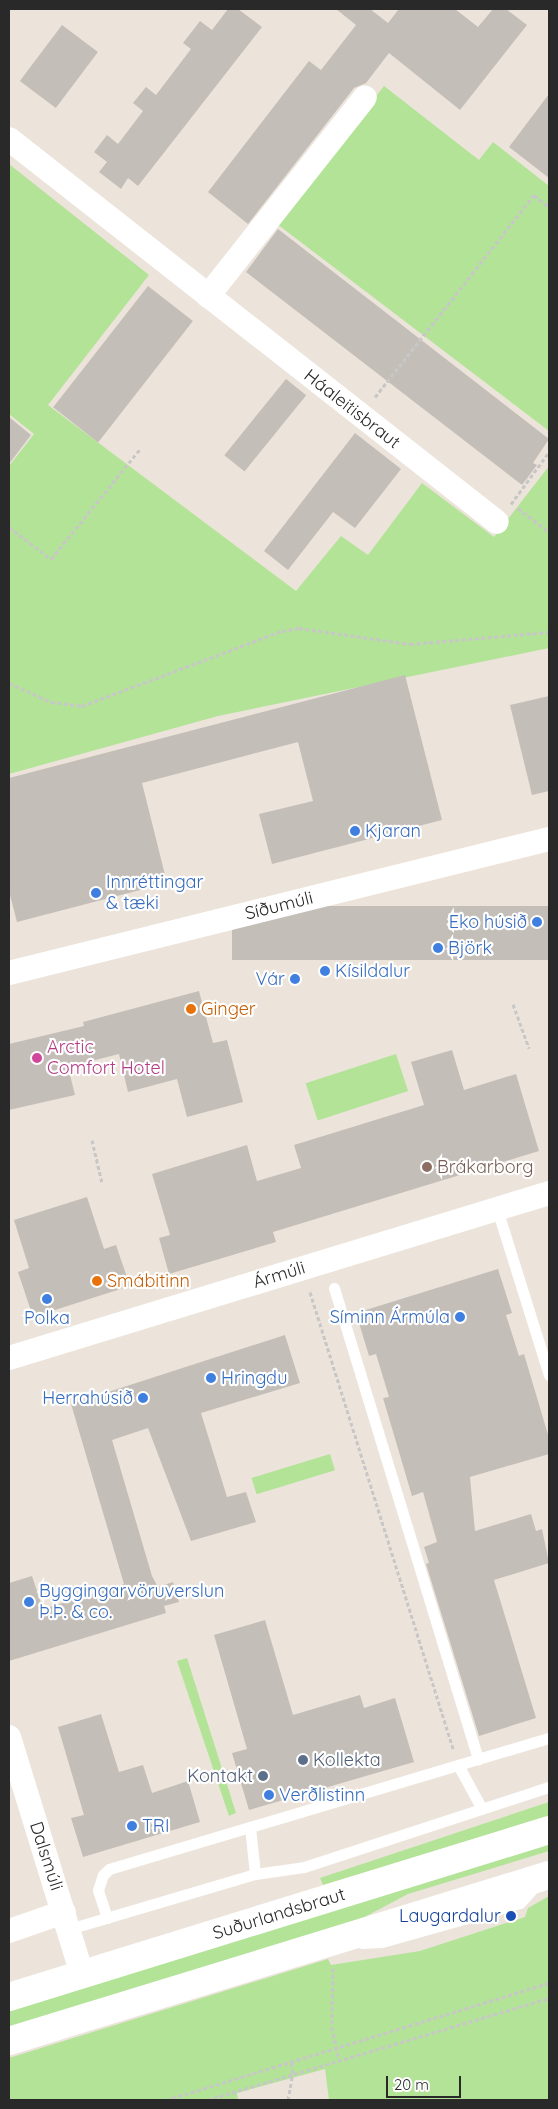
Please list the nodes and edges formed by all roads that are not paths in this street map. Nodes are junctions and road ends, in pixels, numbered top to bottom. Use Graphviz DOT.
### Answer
graph roads {
  1 [pos="365,97"];
  2 [pos="9,139"];
  3 [pos="208,296"];
  4 [pos="497,522"];
  5 [pos="549,840"];
  6 [pos="9,973"];
  7 [pos="549,1193"];
  8 [pos="497,1209"];
  9 [pos="334,1288"];
  10 [pos="9,1358"];
  11 [pos="549,1375"];
  12 [pos="9,1737"];
  13 [pos="549,1738"];
  14 [pos="478,1759"];
  15 [pos="458,1765"];
  16 [pos="549,1787"];
  17 [pos="482,1809"];
  18 [pos="250,1827"];
  19 [pos="549,1830"];
  20 [pos="255,1874"];
  21 [pos="547,1876"];
  22 [pos="107,1918"];
  23 [pos="67,1920"];
  24 [pos="9,1930"];
  25 [pos="82,1974"];
  26 [pos="9,1997"];
  27 [pos="9,2041"];
  1 -- 3 [label="street"];
  2 -- 3 [label="street, Háaleitisbraut"];
  3 -- 4 [label="street, Háaleitisbraut"];
  5 -- 6 [label="street, Síðumúli"];
  7 -- 8 [label="street, Ármúli"];
  8 -- 10 [label="street, Ármúli"];
  8 -- 11 [label="lane"];
  9 -- 14 [label="lane"];
  12 -- 23 [label="street, Dalsmúli"];
  13 -- 14 [label="lane"];
  14 -- 15 [label="lane"];
  15 -- 17 [label="lane"];
  15 -- 18 [label="lane"];
  16 -- 17 [label="lane"];
  17 -- 20 [label="lane"];
  18 -- 20 [label="lane"];
  18 -- 22 [label="lane"];
  19 -- 25 [label="main road, Suðurlandsbraut"];
  20 -- 22 [label="lane"];
  21 -- 27 [label="main road"];
  22 -- 23 [label="lane"];
  23 -- 24 [label="street"];
  23 -- 25 [label="street, Dalsmúli"];
  25 -- 26 [label="main road, Suðurlandsbraut"];
}
